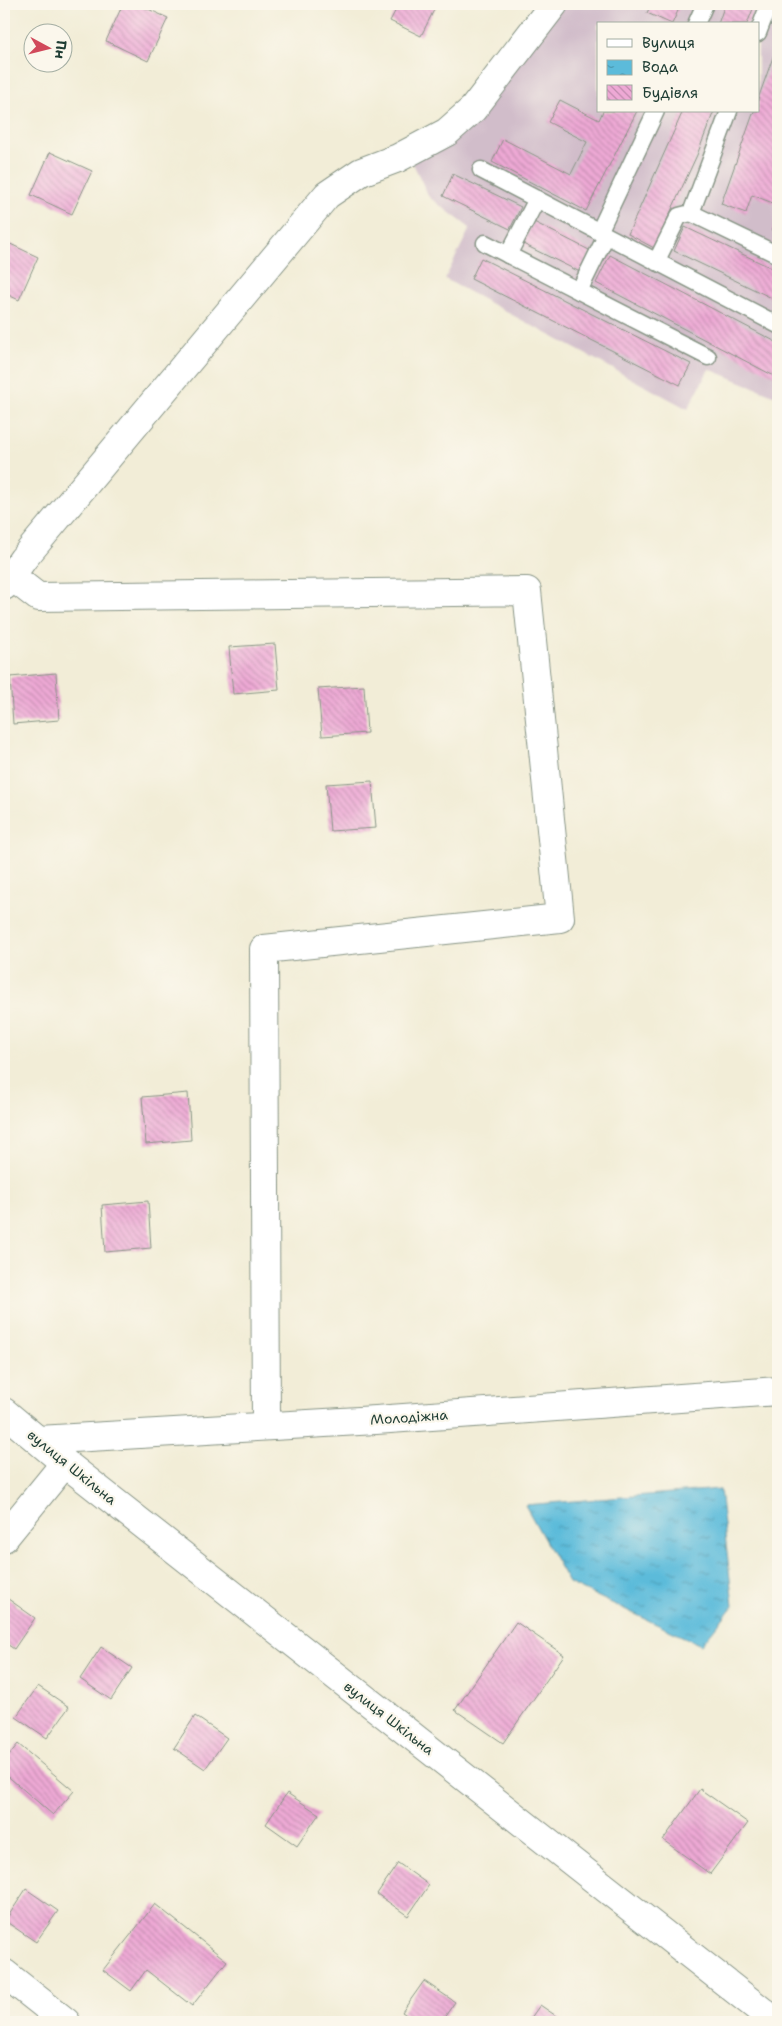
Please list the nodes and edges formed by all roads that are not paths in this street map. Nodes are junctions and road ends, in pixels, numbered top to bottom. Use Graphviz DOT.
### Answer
graph roads {
  1 [pos="554,4"];
  2 [pos="705,4"];
  3 [pos="769,4"];
  4 [pos="697,22"];
  5 [pos="760,28"];
  6 [pos="656,112"];
  7 [pos="729,112"];
  8 [pos="481,170"];
  9 [pos="537,199"];
  10 [pos="691,212"];
  11 [pos="603,234"];
  12 [pos="485,243"];
  13 [pos="508,254"];
  14 [pos="778,255"];
  15 [pos="656,262"];
  16 [pos="579,291"];
  17 [pos="778,326"];
  18 [pos="708,357"];
  19 [pos="7,581"];
  20 [pos="778,1391"];
  21 [pos="4,1412"];
  22 [pos="266,1426"];
  23 [pos="39,1440"];
  24 [pos="65,1463"];
  25 [pos="4,1538"];
  26 [pos="4,1973"];
  27 [pos="66,2022"];
  28 [pos="776,2022"];
  1 -- 19 [label="street"];
  2 -- 4 [label="lane"];
  3 -- 5 [label="lane"];
  6 -- 11 [label="lane"];
  7 -- 10 [label="lane"];
  8 -- 9 [label="lane"];
  9 -- 11 [label="lane"];
  9 -- 13 [label="lane"];
  10 -- 14 [label="lane"];
  10 -- 15 [label="lane"];
  11 -- 15 [label="lane"];
  11 -- 16 [label="lane"];
  12 -- 13 [label="lane"];
  13 -- 16 [label="lane"];
  15 -- 17 [label="lane"];
  16 -- 18 [label="lane"];
  19 -- 22 [label="street"];
  20 -- 22 [label="street, Молодіжна"];
  21 -- 23 [label="street, вулиця Шкільна"];
  22 -- 23 [label="street, Молодіжна"];
  23 -- 24 [label="street, вулиця Шкільна"];
  24 -- 25 [label="street"];
  24 -- 28 [label="street, вулиця Шкільна"];
  26 -- 27 [label="street"];
}
